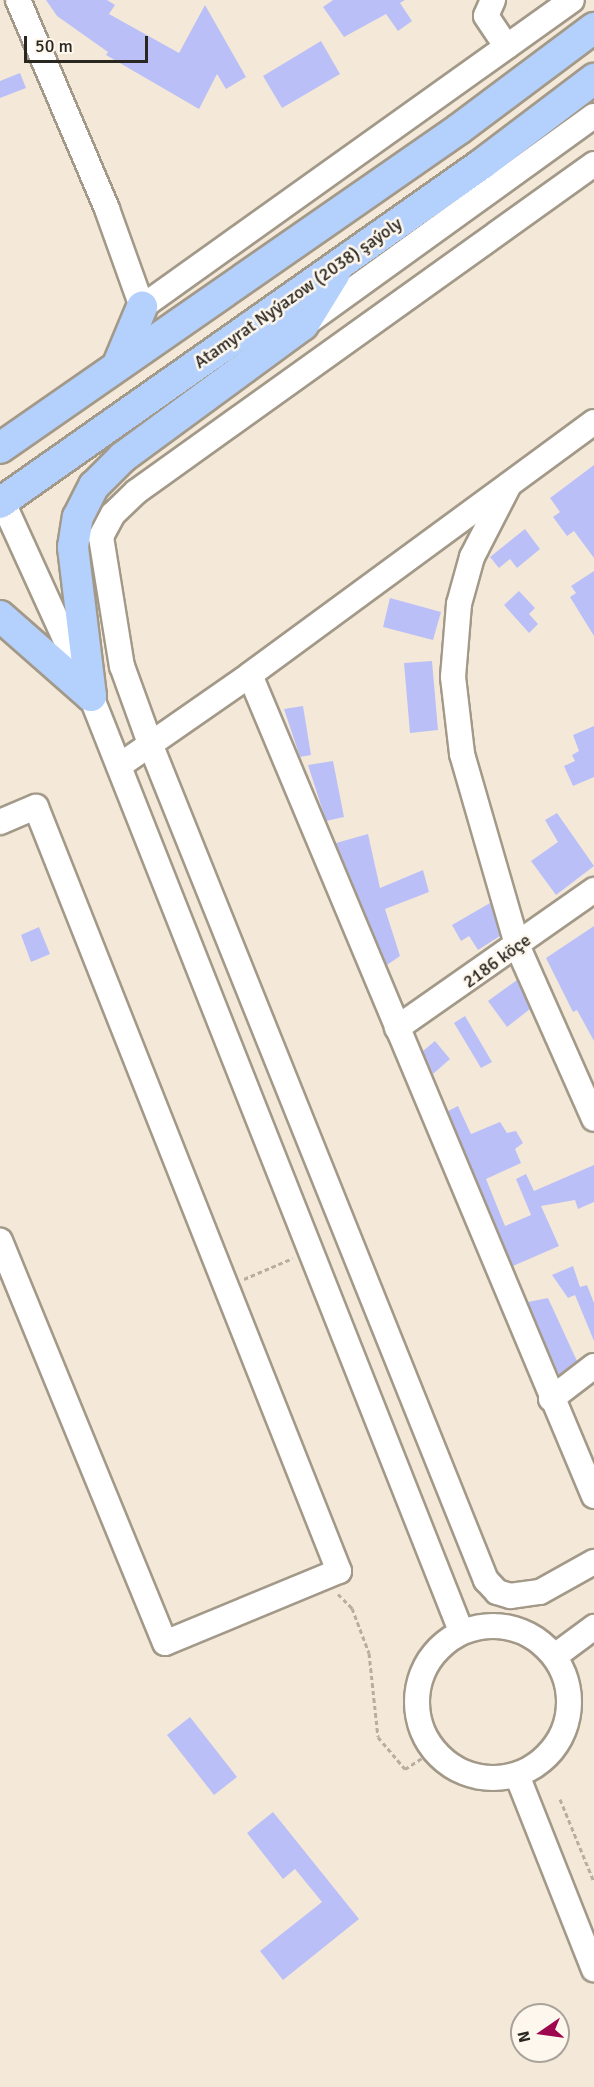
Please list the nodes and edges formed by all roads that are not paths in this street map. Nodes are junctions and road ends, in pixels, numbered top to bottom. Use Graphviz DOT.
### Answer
graph roads {
  1 [pos="18,0"];
  2 [pos="493,0"];
  3 [pos="572,0"];
  4 [pos="594,28"];
  5 [pos="507,47"];
  6 [pos="594,79"];
  7 [pos="594,116"];
  8 [pos="594,164"];
  9 [pos="341,263"];
  10 [pos="142,307"];
  11 [pos="303,325"];
  12 [pos="119,362"];
  13 [pos="207,395"];
  14 [pos="123,416"];
  15 [pos="594,422"];
  16 [pos="0,448"];
  17 [pos="510,482"];
  18 [pos="1,500"];
  19 [pos="0,616"];
  20 [pos="250,675"];
  21 [pos="91,696"];
  22 [pos="151,746"];
  23 [pos="118,766"];
  24 [pos="0,822"];
  25 [pos="594,890"];
  26 [pos="517,945"];
  27 [pos="397,1028"];
  28 [pos="594,1119"];
  29 [pos="0,1240"];
  30 [pos="594,1366"];
  31 [pos="551,1399"];
  32 [pos="594,1496"];
  33 [pos="594,1562"];
  34 [pos="594,1627"];
  35 [pos="461,1631"];
  36 [pos="555,1656"];
  37 [pos="517,1775"];
  38 [pos="594,1969"];
  1 -- 10 [label="street"];
  2 -- 5 [label="street"];
  3 -- 5 [label="street"];
  4 -- 12 [label="main road"];
  5 -- 10 [label="street"];
  6 -- 9 [label="main road, Atamyrat Nyýazow (2038) şaýoly"];
  7 -- 11 [label="street"];
  8 -- 22 [label="street"];
  9 -- 11 [label="main road"];
  9 -- 14 [label="main road, Atamyrat Nyýazow (2038) şaýoly"];
  10 -- 12 [label="main road"];
  11 -- 13 [label="main road"];
  12 -- 16 [label="main road"];
  13 -- 14 [label="main road"];
  13 -- 21 [label="main road"];
  14 -- 18 [label="main road, Atamyrat Nyýazow (2038) şaýoly"];
  15 -- 17 [label="street"];
  17 -- 20 [label="street"];
  17 -- 26 [label="street"];
  18 -- 21 [label="street"];
  19 -- 21 [label="main road"];
  20 -- 22 [label="street"];
  20 -- 27 [label="street"];
  21 -- 23 [label="street"];
  22 -- 23 [label="street"];
  22 -- 33 [label="street"];
  23 -- 35 [label="street"];
  24 -- 29 [label="street"];
  25 -- 26 [label="street, 2186 köçe"];
  26 -- 27 [label="street, 2186 köçe"];
  26 -- 28 [label="street"];
  27 -- 31 [label="street"];
  30 -- 31 [label="street"];
  31 -- 32 [label="street"];
  34 -- 36 [label="street"];
  35 -- 36 [label="street"];
  35 -- 37 [label="street"];
  36 -- 37 [label="street"];
  37 -- 38 [label="street"];
}
